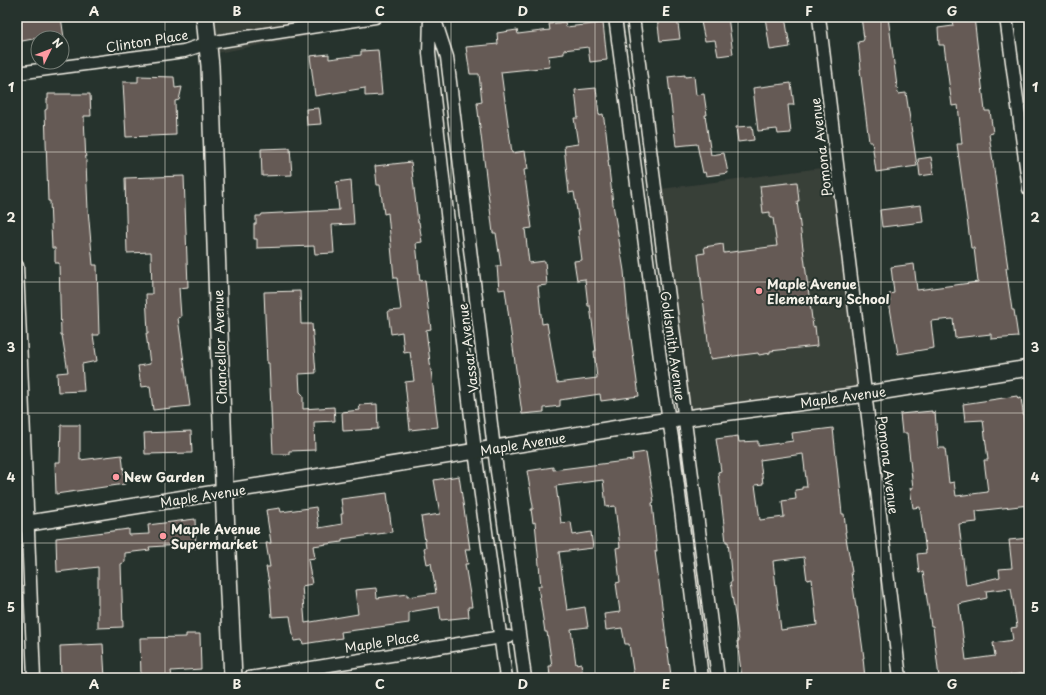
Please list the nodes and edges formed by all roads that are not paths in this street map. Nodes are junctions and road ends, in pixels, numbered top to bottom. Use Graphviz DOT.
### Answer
graph roads {
  1 [pos="205,17"];
  2 [pos="375,17"];
  3 [pos="430,17"];
  4 [pos="434,17"];
  5 [pos="615,17"];
  6 [pos="633,17"];
  7 [pos="819,17"];
  8 [pos="1006,17"];
  9 [pos="208,43"];
  10 [pos="17,73"];
  11 [pos="1029,189"];
  12 [pos="468,230"];
  13 [pos="449,231"];
  14 [pos="17,266"];
  15 [pos="1029,368"];
  16 [pos="866,394"];
  17 [pos="685,418"];
  18 [pos="669,421"];
  19 [pos="494,449"];
  20 [pos="474,451"];
  21 [pos="224,492"];
  22 [pos="22,525"];
  23 [pos="502,637"];
  24 [pos="520,638"];
  25 [pos="716,657"];
  26 [pos="700,658"];
  27 [pos="34,678"];
  28 [pos="233,678"];
  29 [pos="249,678"];
  30 [pos="506,678"];
  31 [pos="525,678"];
  32 [pos="702,678"];
  33 [pos="718,678"];
  34 [pos="900,678"];
  1 -- 9 [label="main road, Chancellor Avenue"];
  2 -- 9 [label="street, Clinton Place"];
  3 -- 13 [label="street, Vassar Avenue"];
  4 -- 12 [label="street, Vassar Avenue"];
  5 -- 18 [label="street, Goldsmith Avenue"];
  6 -- 17 [label="street, Goldsmith Avenue"];
  7 -- 16 [label="street, Pomona Avenue"];
  8 -- 11 [label="street"];
  9 -- 10 [label="street, Clinton Place"];
  9 -- 21 [label="main road, Chancellor Avenue"];
  12 -- 13 [label="street"];
  12 -- 19 [label="street, Vassar Avenue"];
  13 -- 20 [label="street, Vassar Avenue"];
  14 -- 22 [label="street"];
  15 -- 16 [label="street, Maple Avenue"];
  16 -- 17 [label="street, Maple Avenue"];
  16 -- 34 [label="street, Pomona Avenue"];
  17 -- 18 [label="street, Maple Avenue"];
  17 -- 25 [label="street, Goldsmith Avenue"];
  18 -- 19 [label="street, Maple Avenue"];
  18 -- 26 [label="street, Goldsmith Avenue"];
  19 -- 20 [label="street, Maple Avenue"];
  19 -- 24 [label="street, Vassar Avenue"];
  20 -- 21 [label="street, Maple Avenue"];
  20 -- 23 [label="street, Vassar Avenue"];
  21 -- 22 [label="street, Maple Avenue"];
  21 -- 28 [label="main road, Chancellor Avenue"];
  22 -- 27 [label="street"];
  23 -- 24 [label="street, Maple Place"];
  23 -- 29 [label="street, Maple Place"];
  23 -- 30 [label="street, Vassar Avenue"];
  24 -- 31 [label="street, Vassar Avenue"];
  25 -- 26 [label="street"];
  25 -- 33 [label="street, Goldsmith Avenue"];
  26 -- 32 [label="street, Goldsmith Avenue"];
}
